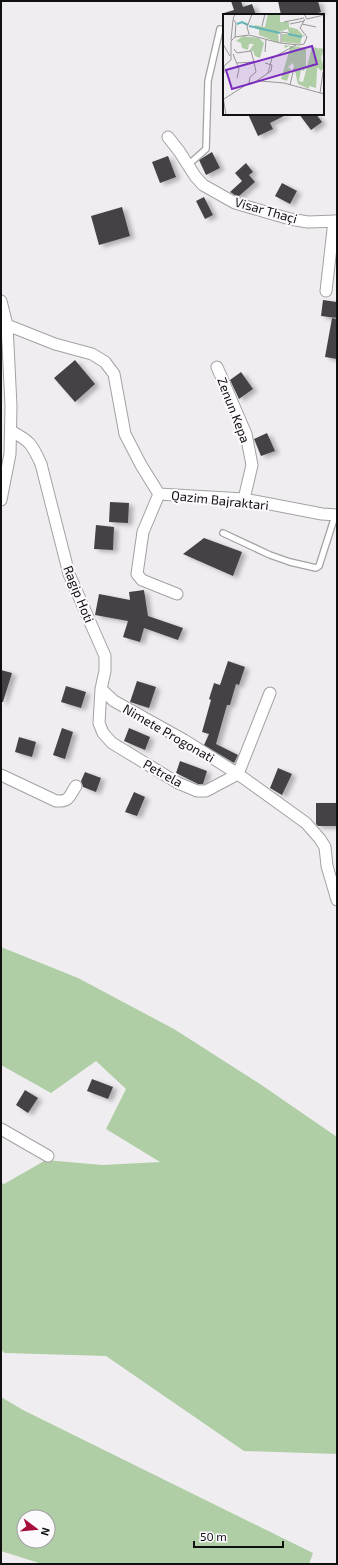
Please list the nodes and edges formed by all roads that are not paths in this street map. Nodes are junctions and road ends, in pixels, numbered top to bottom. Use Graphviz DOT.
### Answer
graph roads {
  1 [pos="220,29"];
  2 [pos="168,137"];
  3 [pos="188,165"];
  4 [pos="336,221"];
  5 [pos="326,291"];
  6 [pos="1,301"];
  7 [pos="8,325"];
  8 [pos="217,367"];
  9 [pos="10,431"];
  10 [pos="159,494"];
  11 [pos="1,500"];
  12 [pos="244,500"];
  13 [pos="336,516"];
  14 [pos="223,533"];
  15 [pos="177,594"];
  16 [pos="101,689"];
  17 [pos="270,693"];
  18 [pos="98,723"];
  19 [pos="1,774"];
  20 [pos="238,774"];
  21 [pos="76,786"];
  22 [pos="337,900"];
  23 [pos="1,1129"];
  24 [pos="48,1156"];
  1 -- 3 [label="lane"];
  2 -- 3 [label="street, Visar Thaçi"];
  3 -- 4 [label="street, Visar Thaçi"];
  4 -- 5 [label="street, Visar Thaçi"];
  6 -- 7 [label="street"];
  7 -- 9 [label="street"];
  7 -- 10 [label="street, Qazim Bajraktari"];
  8 -- 12 [label="street, Zenun Kepa"];
  9 -- 11 [label="street"];
  9 -- 16 [label="street, Ragip Hoti"];
  10 -- 12 [label="street, Qazim Bajraktari"];
  10 -- 15 [label="street"];
  12 -- 13 [label="street, Qazim Bajraktari"];
  13 -- 14 [label="lane"];
  16 -- 18 [label="street, Ragip Hoti"];
  16 -- 20 [label="street, Nimete Progonati"];
  17 -- 20 [label="street"];
  18 -- 20 [label="street, Petrela"];
  19 -- 21 [label="street"];
  20 -- 22 [label="street, Nimete Progonati"];
  23 -- 24 [label="street"];
}
